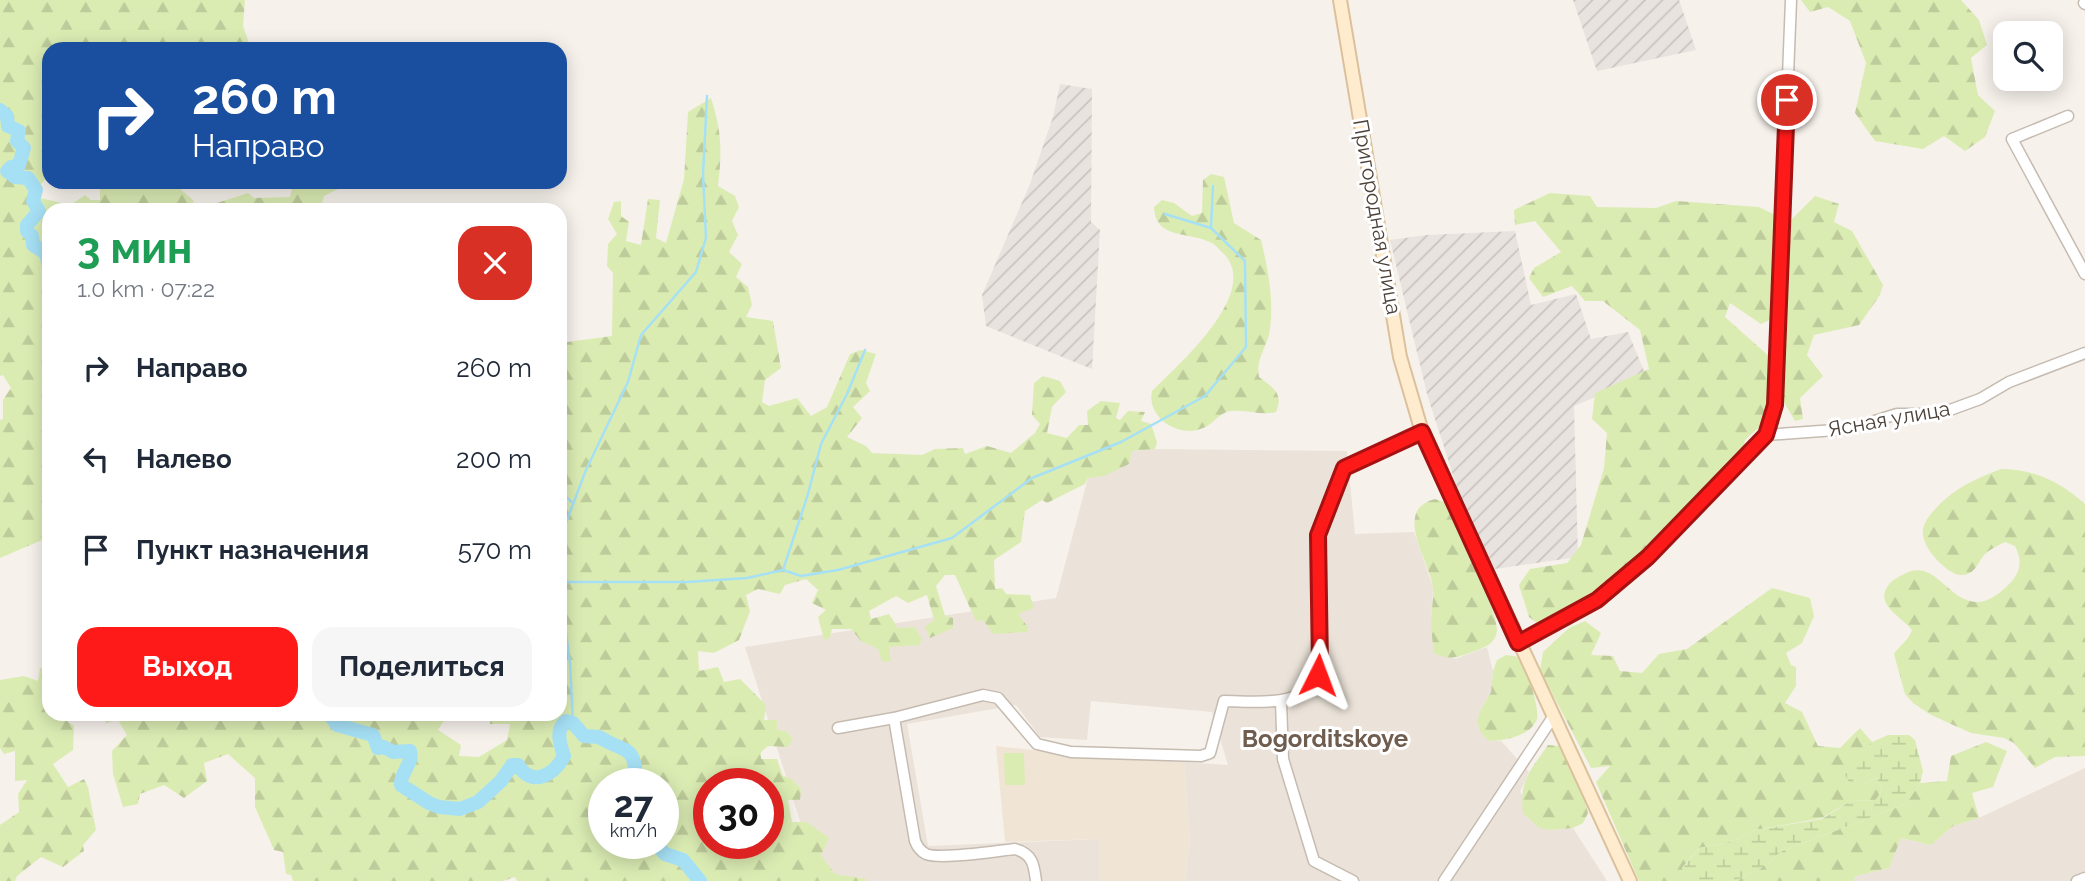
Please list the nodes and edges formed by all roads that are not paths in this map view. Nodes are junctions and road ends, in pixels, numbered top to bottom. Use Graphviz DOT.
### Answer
graph roads {
  1 [pos="1340,0"];
  2 [pos="1791,0"];
  3 [pos="2068,116"];
  4 [pos="2085,274"];
  5 [pos="2085,353"];
  6 [pos="1422,432"];
  7 [pos="1766,435"];
  8 [pos="1518,643"];
  9 [pos="1281,701"];
  10 [pos="894,718"];
  11 [pos="1553,718"];
  12 [pos="838,728"];
  13 [pos="2085,878"];
  14 [pos="1036,881"];
  15 [pos="1353,881"];
  16 [pos="1444,881"];
  17 [pos="1630,881"];
  18 [pos="2077,881"];
  1 -- 6 [label="street, Пригородная улица"];
  2 -- 7 [label="street"];
  3 -- 4 [label="street"];
  5 -- 7 [label="street, Ясная улица"];
  6 -- 8 [label="street, Пригородная улица"];
  6 -- 9 [label="street"];
  7 -- 8 [label="street"];
  8 -- 11 [label="street, Пригородная улица"];
  9 -- 10 [label="street"];
  9 -- 15 [label="street"];
  10 -- 12 [label="street"];
  10 -- 14 [label="street"];
  11 -- 16 [label="street"];
  11 -- 17 [label="street, Пригородная улица"];
  13 -- 18 [label="street"];
}
